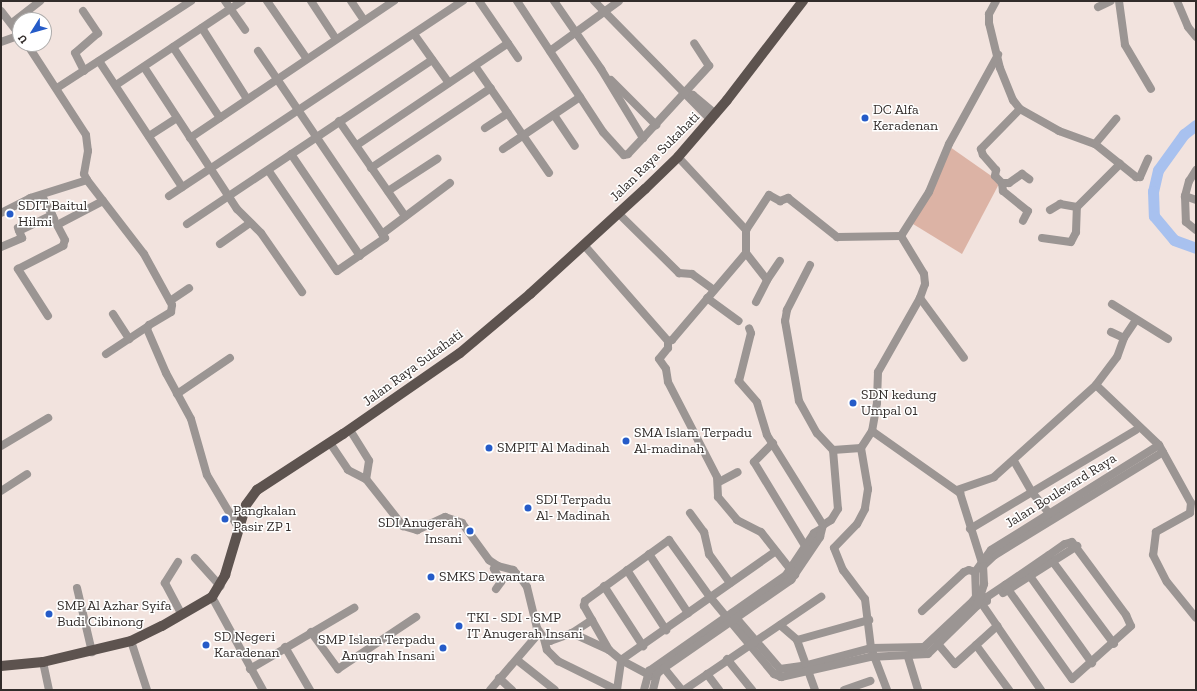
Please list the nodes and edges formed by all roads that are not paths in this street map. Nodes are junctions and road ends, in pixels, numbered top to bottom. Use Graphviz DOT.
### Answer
graph roads {
  1 [pos="40,1"];
  2 [pos="191,1"];
  3 [pos="225,1"];
  4 [pos="242,1"];
  5 [pos="267,1"];
  6 [pos="311,1"];
  7 [pos="352,1"];
  8 [pos="394,1"];
  9 [pos="462,1"];
  10 [pos="479,1"];
  11 [pos="517,1"];
  12 [pos="554,1"];
  13 [pos="594,1"];
  14 [pos="619,1"];
  15 [pos="803,1"];
  16 [pos="996,1"];
  17 [pos="1111,1"];
  18 [pos="1118,1"];
  19 [pos="1177,1"];
  20 [pos="1098,7"];
  21 [pos="231,9"];
  22 [pos="1,11"];
  23 [pos="83,11"];
  24 [pos="26,12"];
  25 [pos="604,13"];
  26 [pos="364,20"];
  27 [pos="12,23"];
  28 [pos="202,28"];
  29 [pos="245,30"];
  30 [pos="414,34"];
  31 [pos="576,34"];
  32 [pos="1196,37"];
  33 [pos="12,38"];
  34 [pos="336,39"];
  35 [pos="1,42"];
  36 [pos="694,43"];
  37 [pos="508,44"];
  38 [pos="173,48"];
  39 [pos="258,51"];
  40 [pos="550,51"];
  41 [pos="32,52"];
  42 [pos="998,55"];
  43 [pos="518,58"];
  44 [pos="307,59"];
  45 [pos="432,60"];
  46 [pos="99,61"];
  47 [pos="475,66"];
  48 [pos="144,67"];
  49 [pos="601,69"];
  50 [pos="84,71"];
  51 [pos="277,80"];
  52 [pos="449,83"];
  53 [pos="116,85"];
  54 [pos="57,88"];
  55 [pos="491,88"];
  56 [pos="1151,89"];
  57 [pos="685,93"];
  58 [pos="580,97"];
  59 [pos="247,99"];
  60 [pos="1020,109"];
  61 [pos="297,110"];
  62 [pos="508,113"];
  63 [pos="554,115"];
  64 [pos="714,117"];
  65 [pos="177,118"];
  66 [pos="220,118"];
  67 [pos="1116,119"];
  68 [pos="339,121"];
  69 [pos="656,125"];
  70 [pos="485,128"];
  71 [pos="523,135"];
  72 [pos="149,136"];
  73 [pos="190,138"];
  74 [pos="315,138"];
  75 [pos="644,138"];
  76 [pos="1095,144"];
  77 [pos="357,146"];
  78 [pos="575,146"];
  79 [pos="503,148"];
  80 [pos="291,154"];
  81 [pos="678,157"];
  82 [pos="437,159"];
  83 [pos="1148,159"];
  84 [pos="1120,164"];
  85 [pos="210,168"];
  86 [pos="372,168"];
  87 [pos="268,170"];
  88 [pos="1196,170"];
  89 [pos="549,173"];
  90 [pos="1029,179"];
  91 [pos="87,180"];
  92 [pos="450,183"];
  93 [pos="1002,183"];
  94 [pos="182,187"];
  95 [pos="388,191"];
  96 [pos="228,195"];
  97 [pos="169,196"];
  98 [pos="1185,196"];
  99 [pos="43,198"];
  100 [pos="1196,200"];
  101 [pos="103,201"];
  102 [pos="1077,207"];
  103 [pos="1050,210"];
  104 [pos="1,213"];
  105 [pos="618,213"];
  106 [pos="52,216"];
  107 [pos="405,216"];
  108 [pos="1023,221"];
  109 [pos="250,223"];
  110 [pos="187,224"];
  111 [pos="57,225"];
  112 [pos="746,230"];
  113 [pos="1196,230"];
  114 [pos="382,234"];
  115 [pos="901,236"];
  116 [pos="1042,238"];
  117 [pos="220,244"];
  118 [pos="584,245"];
  119 [pos="1,247"];
  120 [pos="746,253"];
  121 [pos="360,256"];
  122 [pos="780,261"];
  123 [pos="810,265"];
  124 [pos="767,280"];
  125 [pos="189,288"];
  126 [pos="714,290"];
  127 [pos="302,292"];
  128 [pos="707,298"];
  129 [pos="920,298"];
  130 [pos="170,301"];
  131 [pos="756,302"];
  132 [pos="1112,304"];
  133 [pos="113,314"];
  134 [pos="48,316"];
  135 [pos="1136,320"];
  136 [pos="739,321"];
  137 [pos="147,327"];
  138 [pos="749,328"];
  139 [pos="1111,332"];
  140 [pos="1124,338"];
  141 [pos="129,339"];
  142 [pos="1168,339"];
  143 [pos="668,341"];
  144 [pos="106,354"];
  145 [pos="230,358"];
  146 [pos="964,358"];
  147 [pos="1096,385"];
  148 [pos="177,394"];
  149 [pos="48,418"];
  150 [pos="350,430"];
  151 [pos="1136,430"];
  152 [pos="872,431"];
  153 [pos="330,443"];
  154 [pos="773,444"];
  155 [pos="1,446"];
  156 [pos="861,448"];
  157 [pos="1161,449"];
  158 [pos="833,450"];
  159 [pos="1014,460"];
  160 [pos="738,472"];
  161 [pos="27,474"];
  162 [pos="366,479"];
  163 [pos="719,482"];
  164 [pos="2,490"];
  165 [pos="957,490"];
  166 [pos="1031,491"];
  167 [pos="690,513"];
  168 [pos="1051,516"];
  169 [pos="822,527"];
  170 [pos="239,529"];
  171 [pos="970,529"];
  172 [pos="806,546"];
  173 [pos="776,551"];
  174 [pos="649,554"];
  175 [pos="195,558"];
  176 [pos="1051,558"];
  177 [pos="178,562"];
  178 [pos="982,565"];
  179 [pos="498,566"];
  180 [pos="627,570"];
  181 [pos="793,572"];
  182 [pos="975,572"];
  183 [pos="1028,574"];
  184 [pos="730,583"];
  185 [pos="220,586"];
  186 [pos="604,586"];
  187 [pos="77,588"];
  188 [pos="1007,588"];
  189 [pos="496,589"];
  190 [pos="212,597"];
  191 [pos="710,597"];
  192 [pos="821,597"];
  193 [pos="980,601"];
  194 [pos="354,608"];
  195 [pos="922,611"];
  196 [pos="688,613"];
  197 [pos="182,616"];
  198 [pos="416,617"];
  199 [pos="732,617"];
  200 [pos="1196,618"];
  201 [pos="592,620"];
  202 [pos="869,620"];
  203 [pos="780,625"];
  204 [pos="997,626"];
  205 [pos="666,630"];
  206 [pos="311,632"];
  207 [pos="572,633"];
  208 [pos="542,636"];
  209 [pos="797,640"];
  210 [pos="131,641"];
  211 [pos="938,641"];
  212 [pos="752,643"];
  213 [pos="976,644"];
  214 [pos="1114,644"];
  215 [pos="643,646"];
  216 [pos="285,647"];
  217 [pos="609,650"];
  218 [pos="92,652"];
  219 [pos="920,652"];
  220 [pos="873,653"];
  221 [pos="908,657"];
  222 [pos="727,659"];
  223 [pos="516,660"];
  224 [pos="621,660"];
  225 [pos="43,662"];
  226 [pos="1092,663"];
  227 [pos="1,666"];
  228 [pos="664,668"];
  229 [pos="250,669"];
  230 [pos="808,669"];
  231 [pos="646,674"];
  232 [pos="707,674"];
  233 [pos="499,678"];
  234 [pos="656,678"];
  235 [pos="870,681"];
  236 [pos="49,690"];
  237 [pos="148,690"];
  238 [pos="263,690"];
  239 [pos="310,690"];
  240 [pos="490,690"];
  241 [pos="512,690"];
  242 [pos="555,690"];
  243 [pos="617,690"];
  244 [pos="644,690"];
  245 [pos="653,690"];
  246 [pos="683,690"];
  247 [pos="719,690"];
  248 [pos="752,690"];
  249 [pos="815,690"];
  250 [pos="844,690"];
  251 [pos="886,690"];
  252 [pos="918,690"];
  253 [pos="1009,690"];
  254 [pos="1041,690"];
  1 -- 24 [label="street"];
  2 -- 46 [label="street"];
  3 -- 21 [label="street"];
  4 -- 21 [label="street"];
  5 -- 44 [label="street"];
  6 -- 34 [label="street"];
  7 -- 26 [label="street"];
  8 -- 26 [label="street"];
  9 -- 30 [label="street"];
  10 -- 37 [label="street"];
  11 -- 40 [label="street"];
  12 -- 31 [label="street"];
  13 -- 25 [label="street"];
  14 -- 25 [label="street"];
  15 -- 64 [label="main road, Jalan Raya Sukahati"];
  16 -- 42 [label="street"];
  17 -- 20 [label="street"];
  18 -- 56 [label="street"];
  19 -- 32 [label="street"];
  21 -- 28 [label="street"];
  21 -- 29 [label="street"];
  22 -- 27 [label="street"];
  23 -- 50 [label="street"];
  25 -- 31 [label="street"];
  25 -- 57 [label="street"];
  26 -- 34 [label="street"];
  28 -- 38 [label="street"];
  28 -- 59 [label="street"];
  30 -- 45 [label="street"];
  30 -- 61 [label="street"];
  31 -- 40 [label="street"];
  31 -- 49 [label="street"];
  33 -- 35 [label="street"];
  34 -- 44 [label="street"];
  36 -- 57 [label="street"];
  37 -- 43 [label="street"];
  37 -- 47 [label="street"];
  38 -- 48 [label="street"];
  38 -- 66 [label="street"];
  39 -- 51 [label="street"];
  40 -- 58 [label="street"];
  41 -- 54 [label="street"];
  42 -- 60 [label="street"];
  42 -- 115 [label="street"];
  44 -- 51 [label="street"];
  45 -- 52 [label="street"];
  45 -- 68 [label="street"];
  46 -- 50 [label="street"];
  46 -- 53 [label="street"];
  47 -- 52 [label="street"];
  47 -- 55 [label="street"];
  48 -- 53 [label="street"];
  48 -- 65 [label="street"];
  49 -- 69 [label="street"];
  49 -- 75 [label="street"];
  50 -- 54 [label="street"];
  51 -- 59 [label="street"];
  51 -- 61 [label="street"];
  52 -- 77 [label="street"];
  53 -- 72 [label="street"];
  54 -- 91 [label="street"];
  55 -- 62 [label="street"];
  55 -- 86 [label="street"];
  57 -- 64 [label="street"];
  57 -- 69 [label="street"];
  58 -- 63 [label="street"];
  58 -- 75 [label="street"];
  59 -- 66 [label="street"];
  60 -- 76 [label="street"];
  60 -- 93 [label="street"];
  61 -- 74 [label="street"];
  61 -- 85 [label="street"];
  62 -- 70 [label="street"];
  62 -- 71 [label="street"];
  63 -- 71 [label="street"];
  63 -- 78 [label="street"];
  64 -- 81 [label="main road, Jalan Raya Sukahati"];
  65 -- 72 [label="street"];
  65 -- 73 [label="street"];
  66 -- 73 [label="street"];
  67 -- 76 [label="street"];
  68 -- 74 [label="street"];
  68 -- 77 [label="street"];
  69 -- 75 [label="street"];
  71 -- 79 [label="street"];
  71 -- 89 [label="street"];
  72 -- 94 [label="street"];
  73 -- 85 [label="street"];
  74 -- 80 [label="street"];
  74 -- 114 [label="street"];
  76 -- 84 [label="street"];
  77 -- 86 [label="street"];
  80 -- 87 [label="street"];
  80 -- 121 [label="street"];
  81 -- 105 [label="main road, Jalan Raya Sukahati"];
  81 -- 112 [label="street"];
  82 -- 95 [label="street"];
  83 -- 84 [label="street"];
  84 -- 102 [label="street"];
  85 -- 94 [label="street"];
  85 -- 96 [label="street"];
  86 -- 95 [label="street"];
  87 -- 96 [label="street"];
  87 -- 121 [label="street"];
  88 -- 98 [label="street"];
  90 -- 93 [label="street"];
  91 -- 101 [label="street"];
  91 -- 104 [label="street"];
  92 -- 107 [label="street"];
  93 -- 108 [label="street"];
  94 -- 97 [label="street"];
  95 -- 107 [label="street"];
  96 -- 109 [label="street"];
  96 -- 110 [label="street"];
  98 -- 100 [label="street"];
  98 -- 113 [label="street"];
  99 -- 106 [label="street"];
  101 -- 111 [label="street"];
  101 -- 130 [label="street"];
  102 -- 103 [label="street"];
  102 -- 116 [label="street"];
  105 -- 118 [label="main road, Jalan Raya Sukahati"];
  105 -- 126 [label="street"];
  106 -- 111 [label="street"];
  106 -- 119 [label="street"];
  107 -- 114 [label="street"];
  109 -- 117 [label="street"];
  109 -- 127 [label="street"];
  111 -- 134 [label="street"];
  112 -- 115 [label="street"];
  112 -- 120 [label="street"];
  114 -- 121 [label="street"];
  115 -- 129 [label="street"];
  118 -- 143 [label="street"];
  118 -- 150 [label="main road, Jalan Raya Sukahati"];
  120 -- 124 [label="street"];
  120 -- 126 [label="street"];
  122 -- 124 [label="street"];
  123 -- 158 [label="street"];
  124 -- 131 [label="street"];
  125 -- 130 [label="street"];
  126 -- 128 [label="street"];
  128 -- 136 [label="street"];
  128 -- 143 [label="street"];
  129 -- 146 [label="street"];
  129 -- 152 [label="street"];
  130 -- 137 [label="street"];
  132 -- 135 [label="street"];
  133 -- 141 [label="street"];
  135 -- 140 [label="street"];
  135 -- 142 [label="street"];
  137 -- 141 [label="street"];
  137 -- 148 [label="street"];
  138 -- 154 [label="street"];
  139 -- 140 [label="street"];
  140 -- 147 [label="street"];
  141 -- 144 [label="street"];
  143 -- 163 [label="street"];
  145 -- 148 [label="street"];
  147 -- 157 [label="street"];
  147 -- 159 [label="street"];
  148 -- 170 [label="street"];
  149 -- 155 [label="street"];
  150 -- 153 [label="main road, Jalan Raya Sukahati"];
  150 -- 162 [label="street"];
  151 -- 166 [label="street"];
  152 -- 156 [label="street"];
  152 -- 165 [label="street"];
  153 -- 162 [label="street"];
  153 -- 170 [label="main road, Jalan Raya Sukahati"];
  154 -- 169 [label="street"];
  154 -- 172 [label="street"];
  156 -- 158 [label="street"];
  156 -- 202 [label="street"];
  157 -- 168 [label="street, Jalan Boulevard Raya"];
  157 -- 200 [label="street"];
  158 -- 169 [label="street"];
  159 -- 165 [label="street"];
  159 -- 166 [label="street"];
  160 -- 163 [label="street"];
  161 -- 164 [label="street"];
  162 -- 179 [label="street"];
  163 -- 173 [label="street"];
  165 -- 171 [label="street"];
  166 -- 168 [label="street"];
  166 -- 171 [label="street"];
  167 -- 184 [label="street"];
  168 -- 178 [label="street, Jalan Boulevard Raya"];
  169 -- 172 [label="street"];
  169 -- 181 [label="street"];
  170 -- 185 [label="main road, Jalan Raya Sukahati"];
  171 -- 178 [label="street"];
  172 -- 181 [label="street"];
  173 -- 181 [label="street"];
  173 -- 184 [label="street"];
  174 -- 180 [label="street"];
  174 -- 191 [label="street"];
  174 -- 196 [label="street"];
  175 -- 185 [label="street"];
  176 -- 183 [label="street"];
  176 -- 214 [label="street"];
  176 -- 214 [label="street"];
  177 -- 197 [label="street"];
  178 -- 182 [label="street, Jalan Boulevard Raya"];
  178 -- 193 [label="street"];
  179 -- 189 [label="street"];
  179 -- 208 [label="street"];
  180 -- 186 [label="street"];
  180 -- 205 [label="street"];
  181 -- 199 [label="street"];
  182 -- 193 [label="street"];
  182 -- 195 [label="street"];
  183 -- 188 [label="street"];
  183 -- 226 [label="street"];
  184 -- 191 [label="street"];
  185 -- 190 [label="main road, Jalan Raya Sukahati"];
  186 -- 201 [label="street"];
  186 -- 215 [label="street"];
  187 -- 218 [label="street"];
  188 -- 193 [label="street"];
  188 -- 226 [label="street"];
  190 -- 197 [label="main road, Jalan Raya Sukahati"];
  190 -- 229 [label="street"];
  191 -- 196 [label="street"];
  191 -- 199 [label="street"];
  192 -- 203 [label="street"];
  193 -- 204 [label="street"];
  193 -- 211 [label="street"];
  194 -- 206 [label="street"];
  196 -- 205 [label="street"];
  197 -- 210 [label="main road, Jalan Raya Sukahati"];
  198 -- 206 [label="street"];
  199 -- 212 [label="street"];
  199 -- 228 [label="street"];
  199 -- 231 [label="street"];
  201 -- 207 [label="street"];
  201 -- 217 [label="street"];
  202 -- 209 [label="street"];
  202 -- 220 [label="street"];
  203 -- 209 [label="street"];
  203 -- 212 [label="street"];
  204 -- 213 [label="street"];
  204 -- 254 [label="street"];
  205 -- 215 [label="street"];
  206 -- 216 [label="street"];
  207 -- 208 [label="street"];
  207 -- 217 [label="street"];
  208 -- 223 [label="street"];
  208 -- 243 [label="street"];
  209 -- 230 [label="street"];
  210 -- 218 [label="main road, Jalan Raya Sukahati"];
  210 -- 237 [label="street"];
  211 -- 213 [label="street"];
  211 -- 219 [label="street"];
  212 -- 222 [label="street"];
  212 -- 230 [label="street"];
  213 -- 253 [label="street"];
  214 -- 226 [label="street"];
  215 -- 224 [label="street"];
  216 -- 229 [label="street"];
  216 -- 239 [label="street"];
  217 -- 224 [label="street"];
  218 -- 225 [label="main road, Jalan Raya Sukahati"];
  219 -- 220 [label="street"];
  219 -- 221 [label="street"];
  220 -- 221 [label="street"];
  220 -- 230 [label="street"];
  220 -- 251 [label="street"];
  221 -- 252 [label="street"];
  222 -- 232 [label="street"];
  222 -- 248 [label="street"];
  223 -- 233 [label="street"];
  223 -- 242 [label="street"];
  224 -- 231 [label="street"];
  224 -- 243 [label="street"];
  225 -- 227 [label="main road, Jalan Raya Sukahati"];
  225 -- 236 [label="street"];
  228 -- 234 [label="street"];
  228 -- 246 [label="street"];
  229 -- 238 [label="street"];
  230 -- 249 [label="street"];
  231 -- 234 [label="street"];
  231 -- 244 [label="street"];
  232 -- 246 [label="street"];
  232 -- 247 [label="street"];
  233 -- 240 [label="street"];
  233 -- 241 [label="street"];
  234 -- 245 [label="street"];
  235 -- 250 [label="street"];
}
